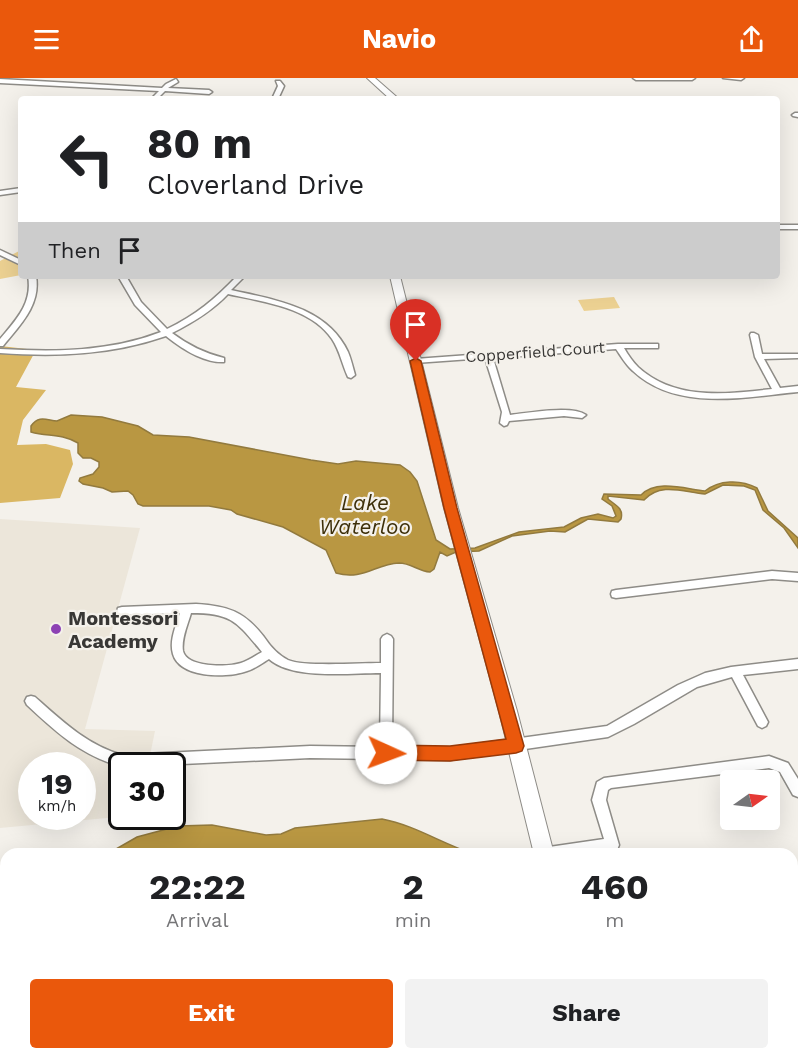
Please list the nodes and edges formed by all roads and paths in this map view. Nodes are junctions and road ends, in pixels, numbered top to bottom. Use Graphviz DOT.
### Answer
graph roads {
  1 [pos="47,78"];
  2 [pos="371,78"];
  3 [pos="636,78"];
  4 [pos="692,78"];
  5 [pos="726,78"];
  6 [pos="741,78"];
  7 [pos="0,81"];
  8 [pos="176,81"];
  9 [pos="278,82"];
  10 [pos="41,83"];
  11 [pos="162,91"];
  12 [pos="209,92"];
  13 [pos="157,96"];
  14 [pos="276,96"];
  15 [pos="392,96"];
  16 [pos="18,190"];
  17 [pos="0,193"];
  18 [pos="780,227"];
  19 [pos="798,227"];
  20 [pos="0,252"];
  21 [pos="18,261"];
  22 [pos="32,279"];
  23 [pos="124,279"];
  24 [pos="239,279"];
  25 [pos="396,279"];
  26 [pos="228,292"];
  27 [pos="165,332"];
  28 [pos="754,335"];
  29 [pos="0,344"];
  30 [pos="618,346"];
  31 [pos="655,346"];
  32 [pos="0,351"];
  33 [pos="488,356"];
  34 [pos="798,356"];
  35 [pos="759,357"];
  36 [pos="220,360"];
  37 [pos="416,361"];
  38 [pos="351,375"];
  39 [pos="798,389"];
  40 [pos="777,390"];
  41 [pos="582,415"];
  42 [pos="798,577"];
  43 [pos="616,594"];
  44 [pos="122,611"];
  45 [pos="186,611"];
  46 [pos="387,639"];
  47 [pos="269,653"];
  48 [pos="798,664"];
  49 [pos="387,669"];
  50 [pos="736,673"];
  51 [pos="31,700"];
  52 [pos="762,722"];
  53 [pos="516,746"];
  54 [pos="386,753"];
  55 [pos="798,791"];
  56 [pos="542,848"];
  57 [pos="614,848"];
  1 -- 10 [label="street"];
  2 -- 15 [label="main road"];
  3 -- 4 [label="street"];
  5 -- 6 [label="street"];
  7 -- 10 [label="street"];
  8 -- 11 [label="street"];
  9 -- 14 [label="street"];
  10 -- 11 [label="street"];
  11 -- 12 [label="street"];
  11 -- 13 [label="street"];
  16 -- 17 [label="street"];
  18 -- 19 [label="street"];
  20 -- 21 [label="street"];
  22 -- 29 [label="street"];
  23 -- 27 [label="street"];
  24 -- 26 [label="street"];
  25 -- 37 [label="main road"];
  26 -- 27 [label="street"];
  26 -- 38 [label="street"];
  27 -- 32 [label="street"];
  27 -- 36 [label="street"];
  28 -- 35 [label="street"];
  30 -- 31 [label="street, Copperfield Court"];
  30 -- 33 [label="street, Copperfield Court"];
  30 -- 40 [label="street"];
  33 -- 37 [label="street, Copperfield Court"];
  33 -- 41 [label="street"];
  34 -- 35 [label="street"];
  35 -- 40 [label="street"];
  37 -- 53 [label="main road"];
  39 -- 40 [label="street"];
  42 -- 43 [label="street"];
  44 -- 45 [label="street"];
  45 -- 47 [label="street"];
  45 -- 47 [label="street"];
  46 -- 49 [label="street"];
  47 -- 49 [label="street"];
  48 -- 50 [label="street"];
  49 -- 54 [label="street"];
  50 -- 52 [label="street"];
  50 -- 53 [label="street"];
  51 -- 54 [label="street"];
  53 -- 54 [label="street"];
  53 -- 56 [label="main road"];
  55 -- 57 [label="street"];
}
